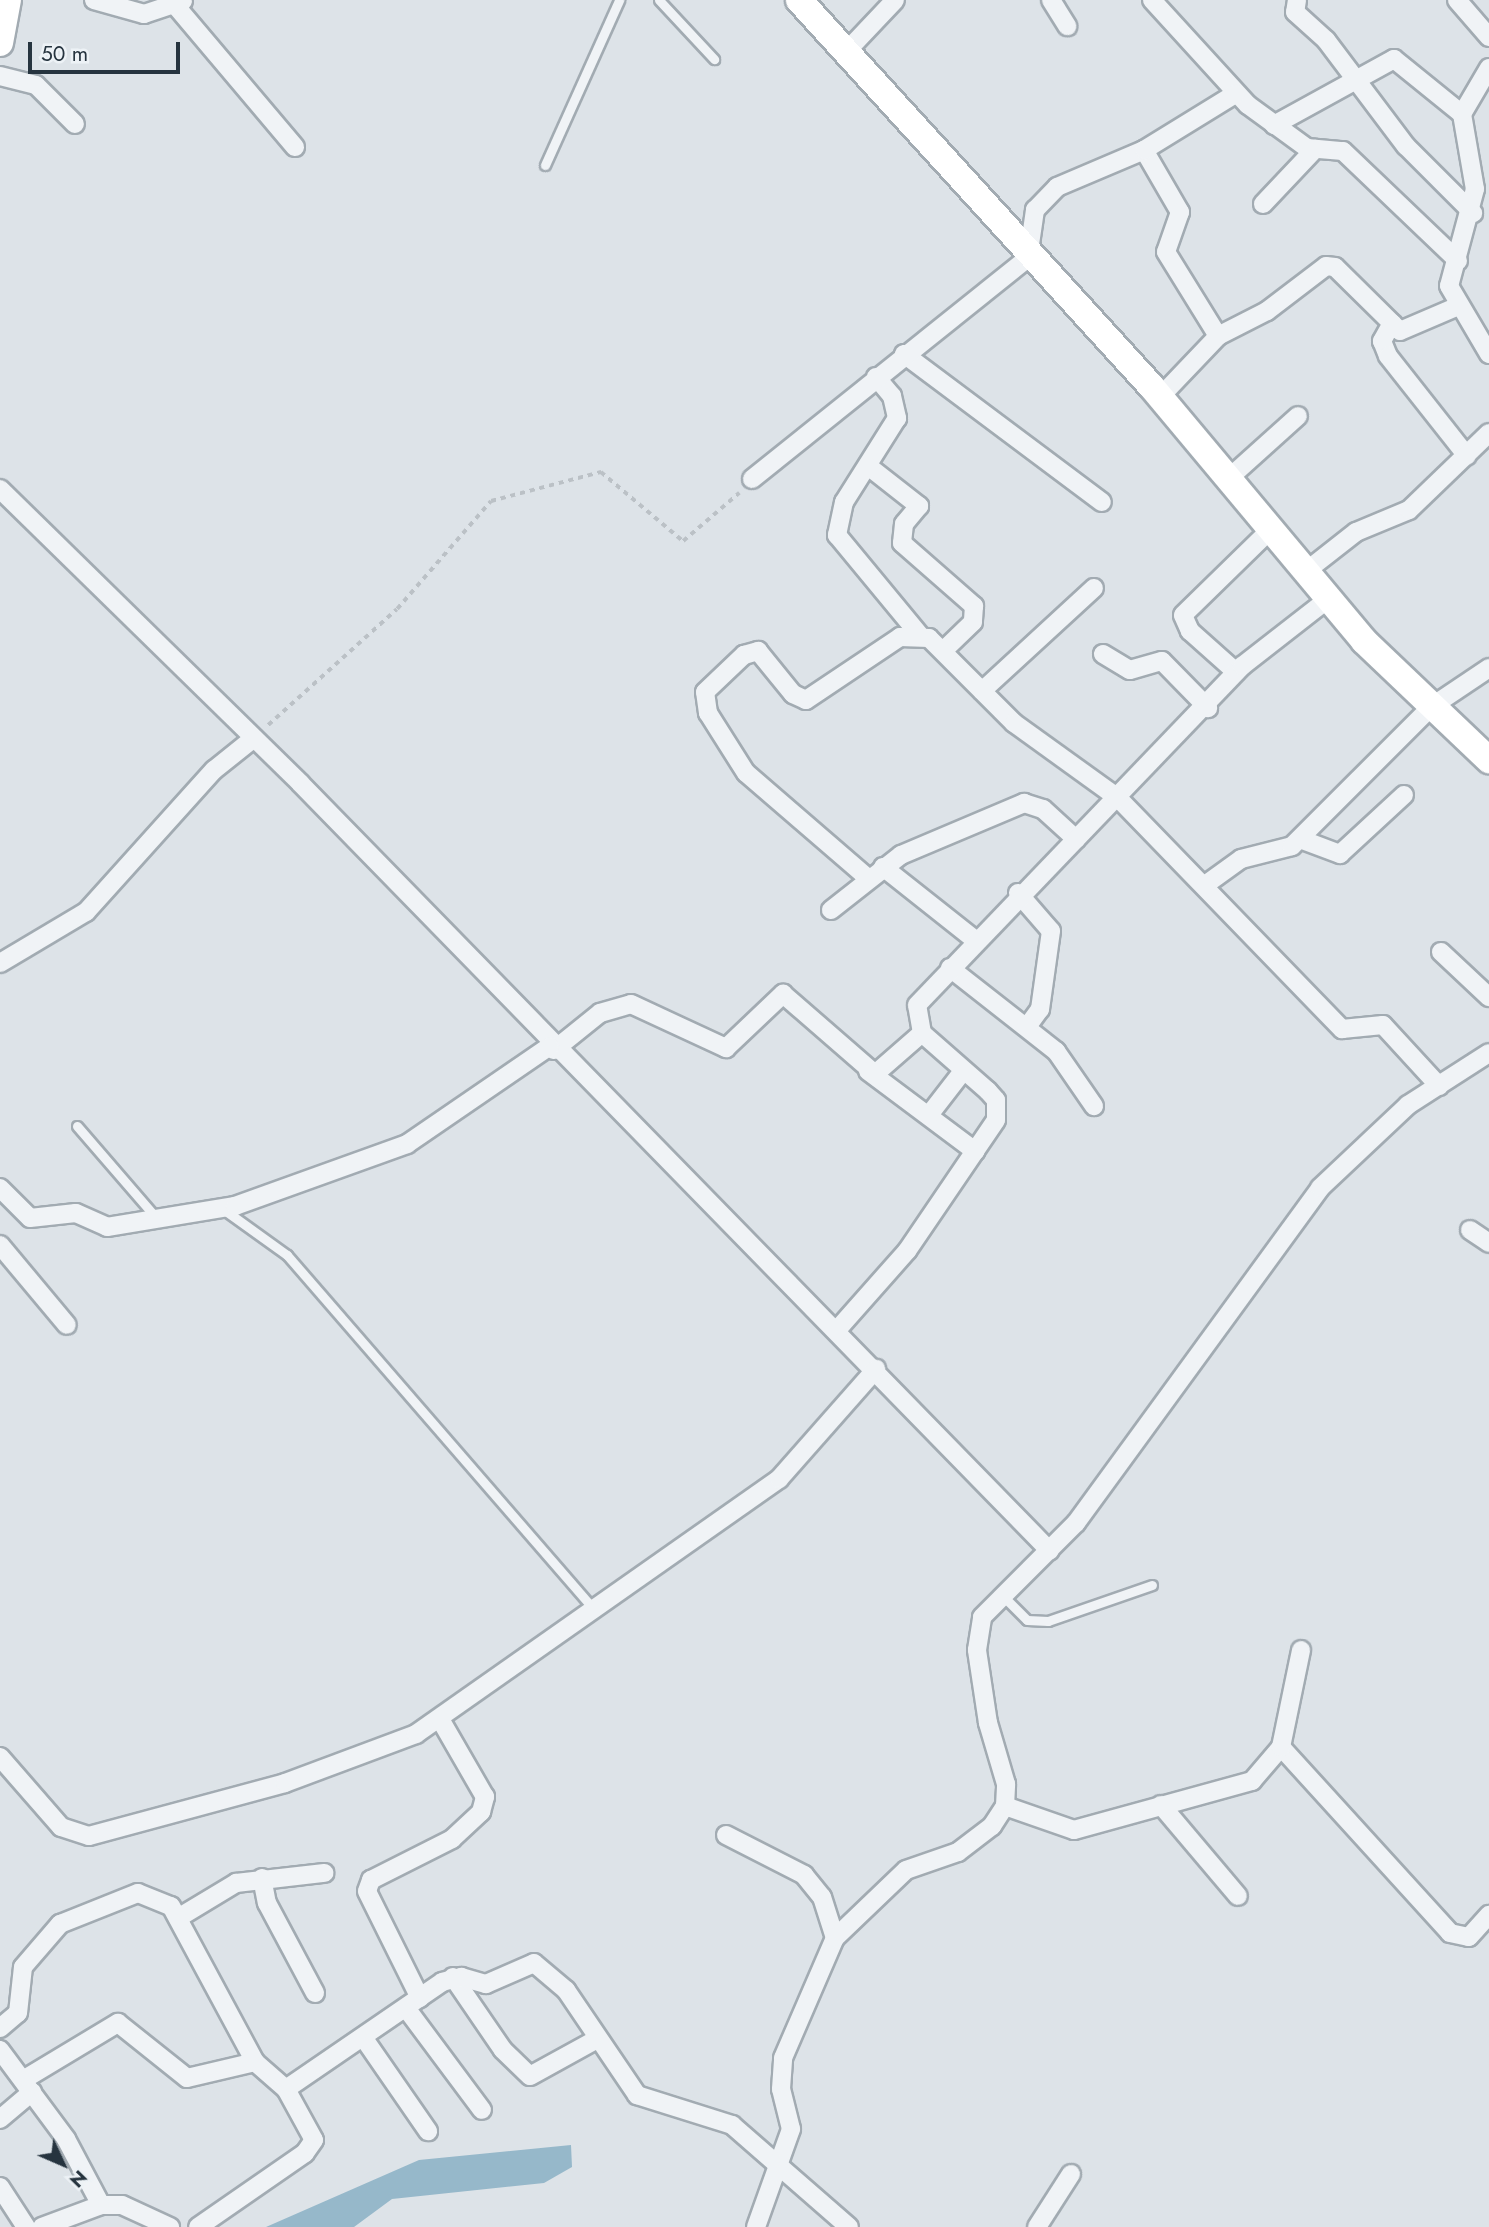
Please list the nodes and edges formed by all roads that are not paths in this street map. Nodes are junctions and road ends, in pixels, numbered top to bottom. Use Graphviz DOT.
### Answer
graph roads {
  1 [pos="8,0"];
  2 [pos="94,0"];
  3 [pos="619,0"];
  4 [pos="659,0"];
  5 [pos="799,0"];
  6 [pos="895,0"];
  7 [pos="1051,0"];
  8 [pos="1297,0"];
  9 [pos="1457,0"];
  10 [pos="181,2"];
  11 [pos="1159,3"];
  12 [pos="1067,26"];
  13 [pos="1489,37"];
  14 [pos="0,43"];
  15 [pos="844,54"];
  16 [pos="715,59"];
  17 [pos="1489,68"];
  18 [pos="0,76"];
  19 [pos="1354,77"];
  20 [pos="1235,94"];
  21 [pos="1462,114"];
  22 [pos="75,124"];
  23 [pos="1274,125"];
  24 [pos="295,147"];
  25 [pos="1315,149"];
  26 [pos="1144,150"];
  27 [pos="545,165"];
  28 [pos="1263,204"];
  29 [pos="1473,213"];
  30 [pos="1028,258"];
  31 [pos="1458,261"];
  32 [pos="1456,307"];
  33 [pos="1392,323"];
  34 [pos="1218,335"];
  35 [pos="904,354"];
  36 [pos="1489,354"];
  37 [pos="876,377"];
  38 [pos="1160,397"];
  39 [pos="1297,416"];
  40 [pos="1489,433"];
  41 [pos="1467,456"];
  42 [pos="868,466"];
  43 [pos="752,479"];
  44 [pos="1228,479"];
  45 [pos="0,489"];
  46 [pos="1102,502"];
  47 [pos="1270,530"];
  48 [pos="1305,572"];
  49 [pos="1094,588"];
  50 [pos="1328,599"];
  51 [pos="919,634"];
  52 [pos="944,650"];
  53 [pos="1103,654"];
  54 [pos="1489,668"];
  55 [pos="1236,673"];
  56 [pos="982,691"];
  57 [pos="1431,707"];
  58 [pos="1208,708"];
  59 [pos="254,738"];
  60 [pos="1489,760"];
  61 [pos="1404,795"];
  62 [pos="1118,798"];
  63 [pos="1076,839"];
  64 [pos="1300,839"];
  65 [pos="876,873"];
  66 [pos="1205,885"];
  67 [pos="1018,893"];
  68 [pos="831,910"];
  69 [pos="975,940"];
  70 [pos="1441,952"];
  71 [pos="0,963"];
  72 [pos="950,968"];
  73 [pos="1489,997"];
  74 [pos="1027,1027"];
  75 [pos="922,1032"];
  76 [pos="552,1048"];
  77 [pos="1489,1054"];
  78 [pos="963,1070"];
  79 [pos="868,1071"];
  80 [pos="1439,1086"];
  81 [pos="1094,1106"];
  82 [pos="929,1115"];
  83 [pos="77,1126"];
  84 [pos="975,1151"];
  85 [pos="0,1188"];
  86 [pos="223,1209"];
  87 [pos="159,1221"];
  88 [pos="1471,1230"];
  89 [pos="1489,1243"];
  90 [pos="0,1245"];
  91 [pos="67,1325"];
  92 [pos="837,1330"];
  93 [pos="876,1368"];
  94 [pos="1050,1551"];
  95 [pos="1152,1586"];
  96 [pos="1002,1595"];
  97 [pos="593,1608"];
  98 [pos="1301,1650"];
  99 [pos="440,1719"];
  100 [pos="1281,1747"];
  101 [pos="0,1758"];
  102 [pos="1161,1805"];
  103 [pos="1004,1806"];
  104 [pos="726,1835"];
  105 [pos="324,1873"];
  106 [pos="262,1878"];
  107 [pos="1238,1896"];
  108 [pos="1489,1916"];
  109 [pos="178,1918"];
  110 [pos="835,1938"];
  111 [pos="453,1977"];
  112 [pos="315,1993"];
  113 [pos="413,2003"];
  114 [pos="0,2028"];
  115 [pos="597,2039"];
  116 [pos="365,2040"];
  117 [pos="0,2050"];
  118 [pos="256,2062"];
  119 [pos="27,2086"];
  120 [pos="286,2089"];
  121 [pos="482,2110"];
  122 [pos="0,2119"];
  123 [pos="428,2130"];
  124 [pos="776,2161"];
  125 [pos="1072,2174"];
  126 [pos="0,2187"];
  127 [pos="101,2205"];
  128 [pos="26,2227"];
  129 [pos="42,2227"];
  130 [pos="170,2227"];
  131 [pos="198,2227"];
  132 [pos="756,2227"];
  133 [pos="849,2227"];
  134 [pos="1037,2227"];
  1 -- 14 [label="street"];
  2 -- 10 [label="street"];
  3 -- 27 [label="lane"];
  4 -- 16 [label="lane"];
  5 -- 15 [label="street"];
  6 -- 15 [label="street"];
  7 -- 12 [label="street"];
  8 -- 19 [label="street"];
  9 -- 13 [label="street"];
  10 -- 24 [label="street"];
  11 -- 20 [label="street"];
  15 -- 30 [label="street"];
  17 -- 21 [label="street"];
  18 -- 22 [label="street"];
  19 -- 21 [label="street"];
  19 -- 23 [label="street"];
  19 -- 29 [label="street"];
  20 -- 23 [label="street"];
  20 -- 26 [label="street"];
  21 -- 29 [label="street"];
  23 -- 25 [label="street"];
  25 -- 28 [label="street"];
  25 -- 31 [label="street"];
  26 -- 30 [label="street"];
  26 -- 34 [label="street"];
  29 -- 31 [label="street"];
  30 -- 35 [label="street"];
  30 -- 38 [label="street"];
  31 -- 32 [label="street"];
  32 -- 33 [label="street"];
  32 -- 36 [label="street"];
  33 -- 34 [label="street"];
  33 -- 41 [label="street"];
  34 -- 38 [label="street"];
  35 -- 37 [label="street"];
  35 -- 46 [label="street"];
  37 -- 42 [label="street"];
  37 -- 43 [label="street"];
  38 -- 44 [label="street"];
  39 -- 44 [label="street"];
  40 -- 41 [label="street"];
  41 -- 48 [label="street"];
  42 -- 51 [label="street"];
  42 -- 52 [label="street"];
  44 -- 47 [label="street"];
  45 -- 59 [label="street"];
  47 -- 48 [label="street"];
  47 -- 55 [label="street"];
  48 -- 50 [label="street"];
  49 -- 56 [label="street"];
  50 -- 55 [label="street"];
  50 -- 57 [label="street"];
  51 -- 52 [label="street"];
  51 -- 65 [label="street"];
  52 -- 56 [label="street"];
  53 -- 58 [label="street"];
  54 -- 57 [label="street"];
  55 -- 58 [label="street"];
  56 -- 62 [label="street"];
  57 -- 60 [label="street"];
  57 -- 64 [label="street"];
  58 -- 62 [label="street"];
  59 -- 71 [label="street"];
  59 -- 76 [label="street"];
  61 -- 64 [label="street"];
  62 -- 63 [label="street"];
  62 -- 66 [label="street"];
  63 -- 65 [label="street"];
  63 -- 67 [label="street"];
  64 -- 66 [label="street"];
  65 -- 68 [label="street"];
  65 -- 69 [label="street"];
  66 -- 80 [label="street"];
  67 -- 69 [label="street"];
  67 -- 74 [label="street"];
  69 -- 72 [label="street"];
  70 -- 73 [label="street"];
  72 -- 74 [label="street"];
  72 -- 75 [label="street"];
  74 -- 81 [label="street"];
  75 -- 78 [label="street"];
  75 -- 79 [label="street"];
  76 -- 79 [label="street"];
  76 -- 86 [label="street"];
  76 -- 92 [label="street"];
  77 -- 80 [label="street"];
  78 -- 82 [label="street"];
  78 -- 84 [label="street"];
  79 -- 82 [label="street"];
  80 -- 94 [label="street"];
  82 -- 84 [label="street"];
  83 -- 87 [label="lane"];
  84 -- 92 [label="street"];
  85 -- 87 [label="street"];
  86 -- 87 [label="street"];
  86 -- 97 [label="lane"];
  88 -- 89 [label="street"];
  90 -- 91 [label="street"];
  92 -- 93 [label="street"];
  93 -- 94 [label="street"];
  93 -- 97 [label="street"];
  94 -- 96 [label="street"];
  95 -- 96 [label="lane"];
  96 -- 103 [label="street"];
  97 -- 99 [label="street"];
  98 -- 100 [label="street"];
  99 -- 101 [label="street"];
  99 -- 113 [label="street"];
  100 -- 102 [label="street"];
  100 -- 108 [label="street"];
  102 -- 103 [label="street"];
  102 -- 107 [label="street"];
  103 -- 110 [label="street"];
  104 -- 110 [label="street"];
  105 -- 106 [label="street"];
  106 -- 109 [label="street"];
  106 -- 112 [label="street"];
  109 -- 114 [label="street"];
  109 -- 118 [label="street"];
  110 -- 124 [label="street"];
  111 -- 113 [label="street"];
  111 -- 115 [label="street"];
  111 -- 115 [label="street"];
  113 -- 116 [label="street"];
  113 -- 121 [label="street"];
  115 -- 124 [label="street"];
  116 -- 120 [label="street"];
  116 -- 123 [label="street"];
  117 -- 119 [label="street"];
  118 -- 119 [label="street"];
  118 -- 120 [label="street"];
  119 -- 122 [label="street"];
  119 -- 127 [label="street"];
  120 -- 131 [label="street"];
  124 -- 132 [label="street"];
  124 -- 133 [label="street"];
  125 -- 134 [label="street"];
  126 -- 128 [label="street"];
  127 -- 129 [label="street"];
  127 -- 130 [label="street"];
}
